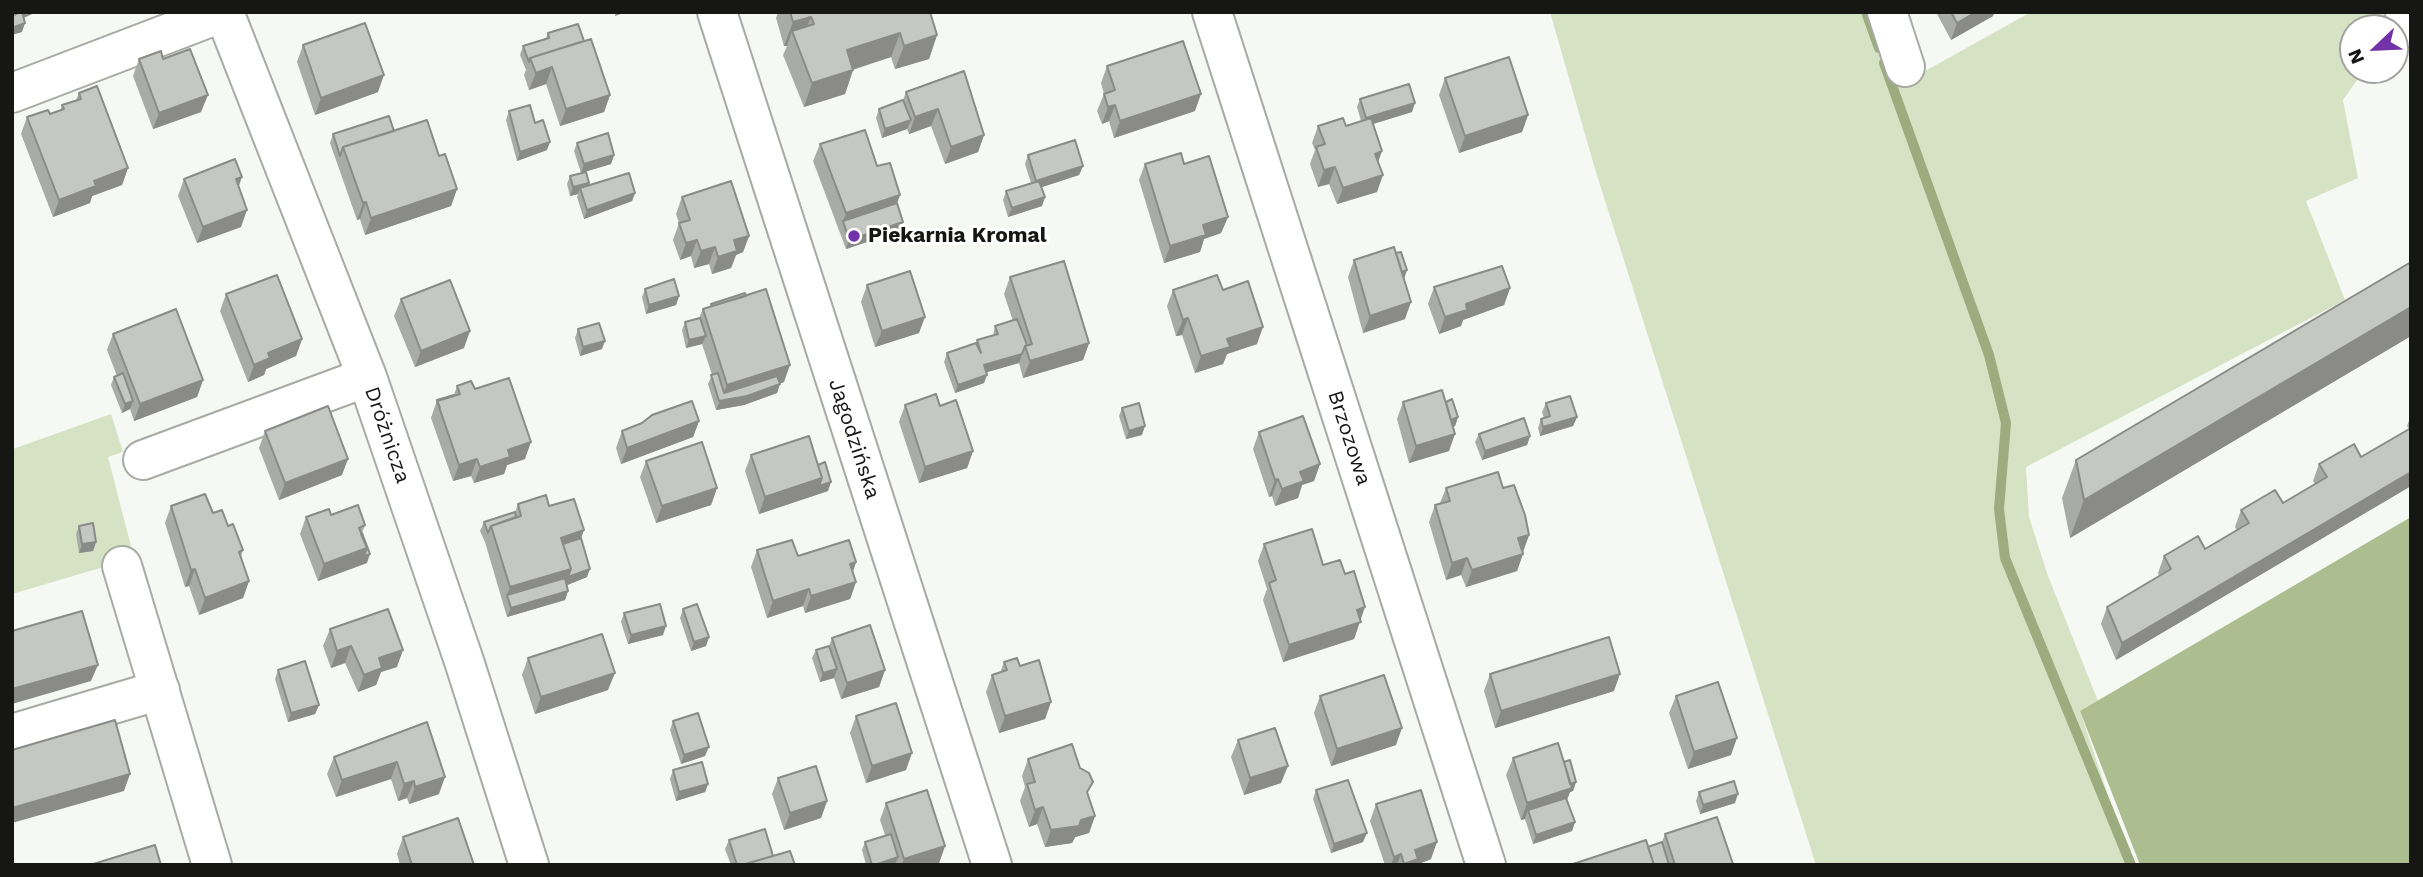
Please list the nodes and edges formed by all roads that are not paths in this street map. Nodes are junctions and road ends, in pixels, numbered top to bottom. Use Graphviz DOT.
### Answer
graph roads {
  1 [pos="224,12"];
  2 [pos="716,12"];
  3 [pos="1212,12"];
  4 [pos="1887,12"];
  5 [pos="2405,12"];
  6 [pos="2411,27"];
  7 [pos="1905,67"];
  8 [pos="12,93"];
  9 [pos="367,377"];
  10 [pos="143,460"];
  11 [pos="122,566"];
  12 [pos="160,690"];
  13 [pos="12,734"];
  14 [pos="212,865"];
  15 [pos="529,865"];
  16 [pos="992,865"];
  17 [pos="1486,865"];
  1 -- 8 [label="street"];
  1 -- 9 [label="street, Dróżnicza"];
  2 -- 16 [label="street, Jagodzińska"];
  3 -- 17 [label="street, Brzozowa"];
  4 -- 7 [label="street"];
  5 -- 6 [label="street"];
  9 -- 10 [label="street"];
  9 -- 15 [label="street, Dróżnicza"];
  11 -- 12 [label="street"];
  12 -- 13 [label="street"];
  12 -- 14 [label="street"];
}
